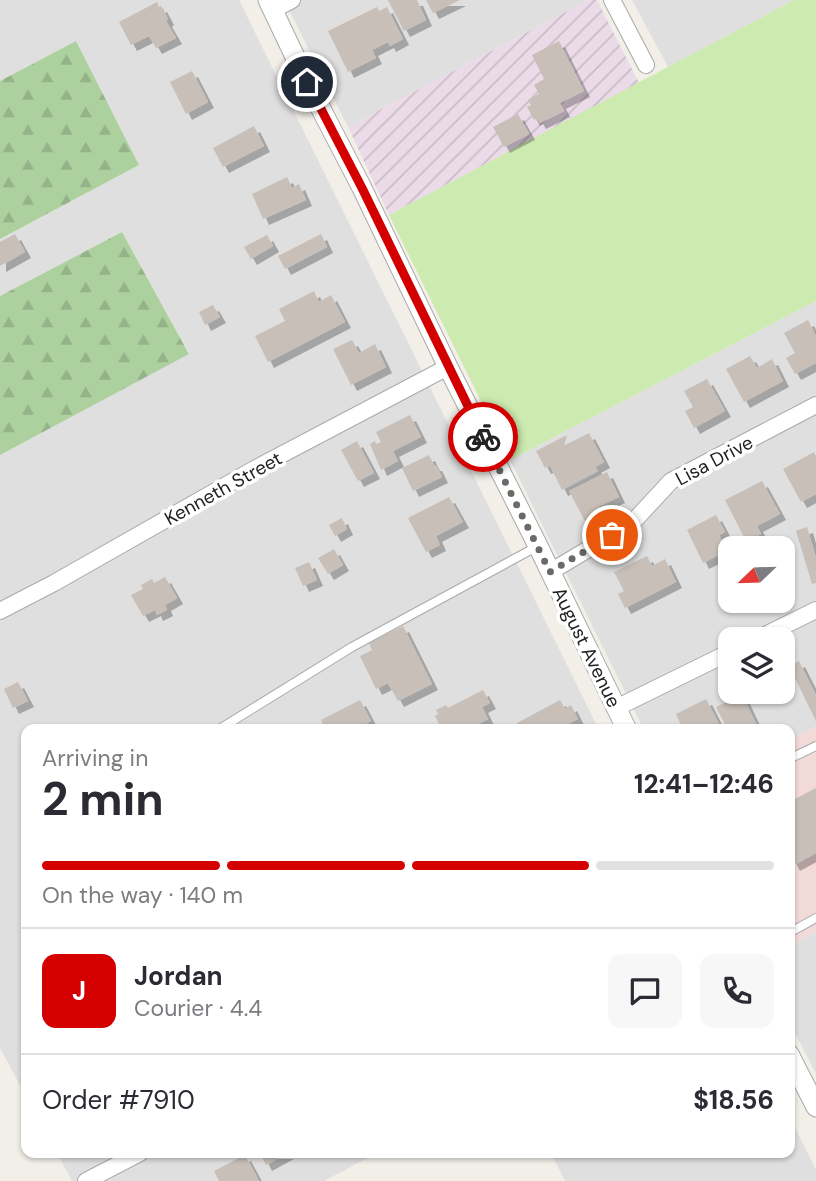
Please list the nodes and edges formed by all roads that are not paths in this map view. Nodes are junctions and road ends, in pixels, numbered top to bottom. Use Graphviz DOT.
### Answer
graph roads {
  1 [pos="292,0"];
  2 [pos="612,0"];
  3 [pos="270,5"];
  4 [pos="646,65"];
  5 [pos="447,367"];
  6 [pos="816,405"];
  7 [pos="538,546"];
  8 [pos="550,572"];
  9 [pos="816,610"];
  10 [pos="0,611"];
  11 [pos="781,627"];
  12 [pos="718,658"];
  13 [pos="616,708"];
  14 [pos="228,724"];
  15 [pos="624,724"];
  16 [pos="816,746"];
  17 [pos="795,756"];
  18 [pos="816,918"];
  19 [pos="795,930"];
  20 [pos="795,1066"];
  21 [pos="816,1107"];
  22 [pos="130,1158"];
  23 [pos="86,1181"];
  1 -- 3 [label="street"];
  2 -- 4 [label="street"];
  3 -- 5 [label="street, August Avenue"];
  5 -- 7 [label="street, August Avenue"];
  5 -- 10 [label="street, Kenneth Street"];
  6 -- 8 [label="street, Lisa Drive"];
  7 -- 8 [label="street, August Avenue"];
  7 -- 14 [label="lane"];
  8 -- 13 [label="street, August Avenue"];
  9 -- 11 [label="street"];
  12 -- 13 [label="street"];
  13 -- 15 [label="street, August Avenue"];
  16 -- 17 [label="lane"];
  18 -- 19 [label="lane"];
  20 -- 21 [label="street"];
  22 -- 23 [label="street"];
}
